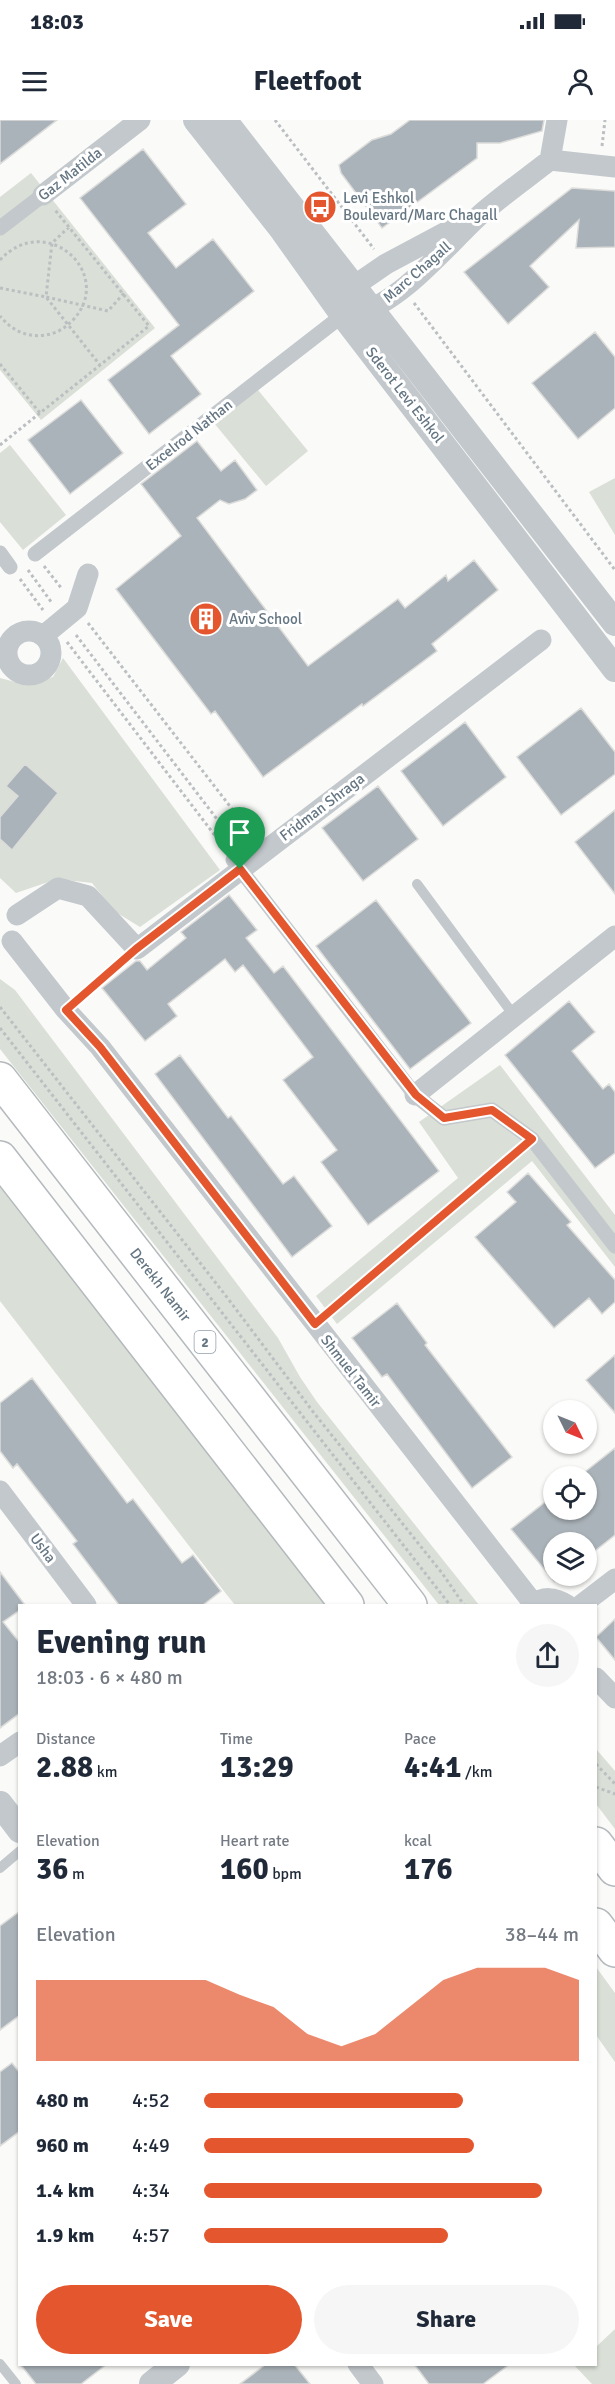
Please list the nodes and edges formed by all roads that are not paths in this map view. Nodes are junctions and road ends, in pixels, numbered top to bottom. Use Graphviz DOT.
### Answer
graph roads {
  1 [pos="140,120"];
  2 [pos="196,120"];
  3 [pos="224,120"];
  4 [pos="557,120"];
  5 [pos="550,160"];
  6 [pos="608,166"];
  7 [pos="43,195"];
  8 [pos="481,215"];
  9 [pos="0,228"];
  10 [pos="354,286"];
  11 [pos="372,310"];
  12 [pos="343,315"];
  13 [pos="0,553"];
  14 [pos="35,554"];
  15 [pos="10,567"];
  16 [pos="88,574"];
  17 [pos="60,622"];
  18 [pos="615,623"];
  19 [pos="541,640"];
  20 [pos="4,662"];
  21 [pos="615,669"];
  22 [pos="239,861"];
  23 [pos="417,884"];
  24 [pos="9,913"];
  25 [pos="615,936"];
  26 [pos="6,942"];
  27 [pos="515,1017"];
  28 [pos="0,1079"];
  29 [pos="416,1095"];
  30 [pos="0,1158"];
  31 [pos="615,1246"];
  32 [pos="0,1491"];
  33 [pos="615,1579"];
  34 [pos="85,1604"];
  35 [pos="346,1604"];
  36 [pos="409,1604"];
  37 [pos="532,1604"];
  38 [pos="565,1604"];
  39 [pos="582,1604"];
  40 [pos="597,1679"];
  41 [pos="615,1698"];
  42 [pos="18,1743"];
  43 [pos="0,1756"];
  44 [pos="0,1804"];
  45 [pos="18,1827"];
  46 [pos="597,1845"];
  47 [pos="18,1853"];
  48 [pos="0,1868"];
  49 [pos="615,1869"];
  50 [pos="597,1926"];
  51 [pos="615,1950"];
  52 [pos="0,2364"];
  53 [pos="174,2366"];
  54 [pos="360,2366"];
  55 [pos="16,2384"];
  56 [pos="152,2384"];
  57 [pos="373,2384"];
  1 -- 7 [label="street, Gaz Matilda"];
  2 -- 12 [label="street, Sderot Levi Eshkol"];
  3 -- 10 [label="street, Sderot Levi Eshkol"];
  4 -- 5 [label="street"];
  5 -- 6 [label="street"];
  5 -- 8 [label="street, Marc Chagall"];
  7 -- 9 [label="street, Gaz Matilda"];
  8 -- 10 [label="street, Marc Chagall"];
  8 -- 11 [label="street, Marc Chagall"];
  10 -- 11 [label="street, Sderot Levi Eshkol"];
  10 -- 12 [label="street"];
  11 -- 12 [label="street, Marc Chagall"];
  11 -- 18 [label="street, Sderot Levi Eshkol"];
  12 -- 14 [label="street, Excelrod Nathan"];
  12 -- 21 [label="street, Sderot Levi Eshkol"];
  13 -- 15 [label="street"];
  16 -- 17 [label="street"];
  17 -- 20 [label="street"];
  17 -- 20 [label="street"];
  19 -- 22 [label="street, Fridman Shraga"];
  22 -- 24 [label="street, Fridman Shraga"];
  22 -- 29 [label="street"];
  23 -- 27 [label="lane"];
  24 -- 26 [label="street"];
  25 -- 27 [label="street"];
  26 -- 37 [label="street, Shmuel Tamir"];
  27 -- 29 [label="street"];
  28 -- 36 [label="highway, Derekh Namir / 2"];
  29 -- 31 [label="street"];
  30 -- 35 [label="highway"];
  32 -- 34 [label="street, Usha"];
  33 -- 39 [label="street"];
  37 -- 38 [label="street"];
  40 -- 41 [label="street"];
  42 -- 43 [label="street"];
  44 -- 45 [label="street"];
  46 -- 49 [label="highway"];
  47 -- 48 [label="lane"];
  50 -- 51 [label="highway"];
  52 -- 55 [label="lane"];
  53 -- 56 [label="street"];
  54 -- 57 [label="street"];
}
